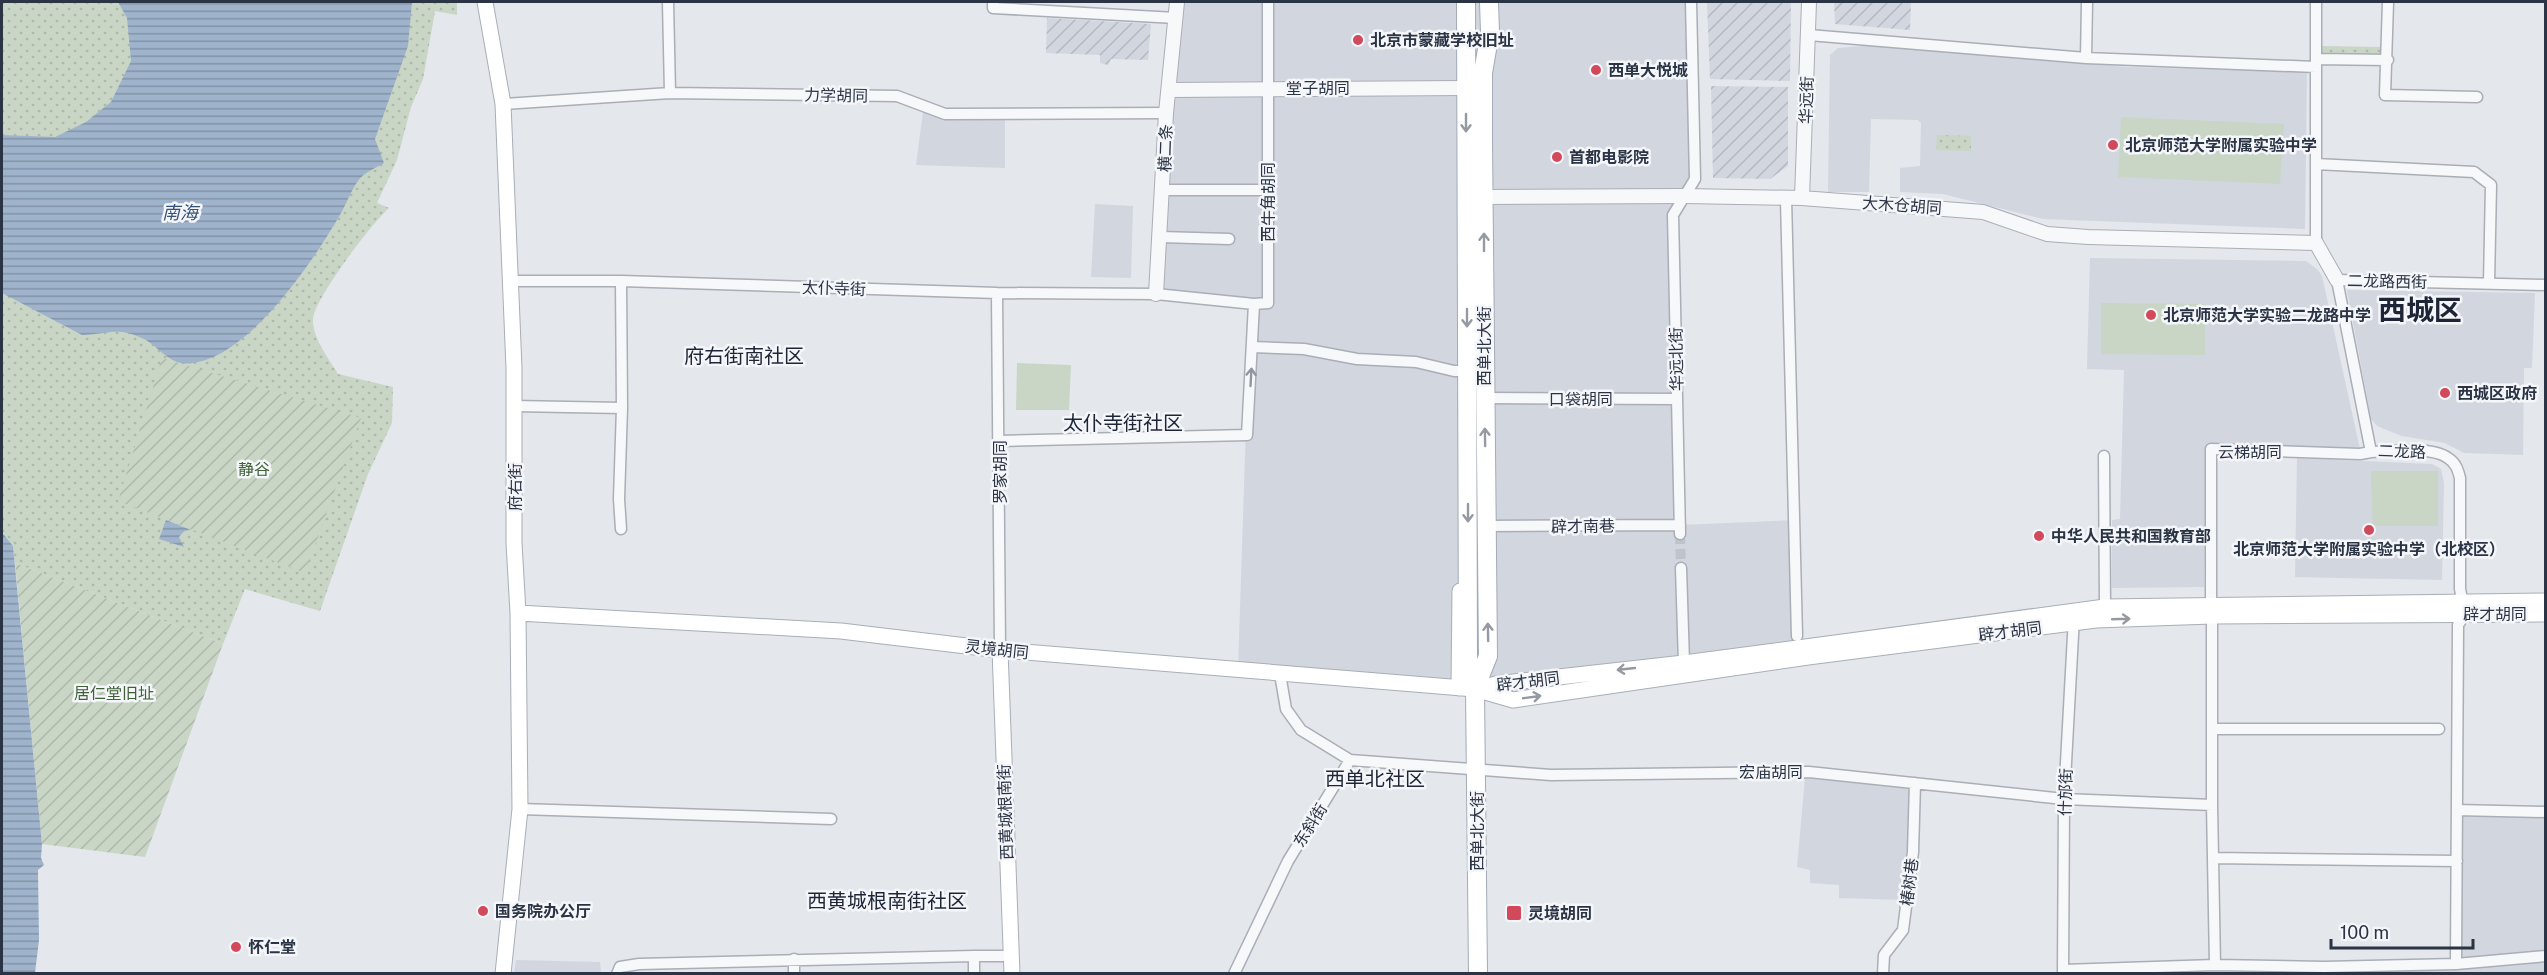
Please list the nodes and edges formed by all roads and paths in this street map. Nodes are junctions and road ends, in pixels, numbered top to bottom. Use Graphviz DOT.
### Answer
graph roads {
  1 [pos="485,2"];
  2 [pos="668,2"];
  3 [pos="993,2"];
  4 [pos="1177,2"];
  5 [pos="1268,2"];
  6 [pos="1466,2"];
  7 [pos="1489,2"];
  8 [pos="1691,2"];
  9 [pos="1809,2"];
  10 [pos="2087,2"];
  11 [pos="2316,2"];
  12 [pos="2388,2"];
  13 [pos="1176,18"];
  14 [pos="1809,35"];
  15 [pos="2086,58"];
  16 [pos="2388,60"];
  17 [pos="2316,63"];
  18 [pos="1267,88"];
  19 [pos="1466,88"];
  20 [pos="1170,90"];
  21 [pos="670,93"];
  22 [pos="2477,97"];
  23 [pos="503,104"];
  24 [pos="1166,113"];
  25 [pos="2316,164"];
  26 [pos="1163,190"];
  27 [pos="1265,190"];
  28 [pos="1683,196"];
  29 [pos="1484,197"];
  30 [pos="1802,198"];
  31 [pos="1786,199"];
  32 [pos="1160,237"];
  33 [pos="1229,239"];
  34 [pos="2316,243"];
  35 [pos="2337,280"];
  36 [pos="512,281"];
  37 [pos="621,282"];
  38 [pos="2489,283"];
  39 [pos="2546,285"];
  40 [pos="997,293"];
  41 [pos="1156,294"];
  42 [pos="1254,304"];
  43 [pos="1253,347"];
  44 [pos="1467,371"];
  45 [pos="1484,398"];
  46 [pos="1677,399"];
  47 [pos="514,406"];
  48 [pos="622,408"];
  49 [pos="1000,441"];
  50 [pos="2371,452"];
  51 [pos="2104,456"];
  52 [pos="1486,526"];
  53 [pos="621,529"];
  54 [pos="1680,530"];
  55 [pos="1681,567"];
  56 [pos="2546,601"];
  57 [pos="2104,607"];
  58 [pos="2464,608"];
  59 [pos="2212,611"];
  60 [pos="518,614"];
  61 [pos="2546,614"];
  62 [pos="2074,617"];
  63 [pos="1797,636"];
  64 [pos="1000,650"];
  65 [pos="1684,663"];
  66 [pos="1280,674"];
  67 [pos="1467,688"];
  68 [pos="2213,729"];
  69 [pos="2439,729"];
  70 [pos="1350,760"];
  71 [pos="1477,770"];
  72 [pos="1915,783"];
  73 [pos="2064,799"];
  74 [pos="2212,805"];
  75 [pos="520,809"];
  76 [pos="2457,810"];
  77 [pos="2546,812"];
  78 [pos="831,819"];
  79 [pos="2213,858"];
  80 [pos="2457,861"];
  81 [pos="974,956"];
  82 [pos="1011,956"];
  83 [pos="2546,956"];
  84 [pos="794,959"];
  85 [pos="2456,964"];
  86 [pos="2216,965"];
  87 [pos="2324,970"];
  88 [pos="2063,972"];
  89 [pos="503,974"];
  90 [pos="617,974"];
  91 [pos="794,974"];
  92 [pos="974,974"];
  93 [pos="1012,974"];
  94 [pos="1234,974"];
  95 [pos="1478,974"];
  96 [pos="1883,974"];
  1 -- 23 [label="main road, 府右街"];
  2 -- 21 [label="street"];
  3 -- 13 [label="street"];
  4 -- 13 [label="street, 横二条"];
  5 -- 18 [label="street"];
  6 -- 19 [label="main road, 西单北大街"];
  7 -- 29 [label="main road, 西单北大街"];
  8 -- 28 [label="street, 华远北街"];
  9 -- 14 [label="street, 华远街"];
  10 -- 15 [label="street"];
  11 -- 17 [label="street, 二龙路"];
  12 -- 16 [label="street"];
  13 -- 20 [label="street, 横二条"];
  14 -- 15 [label="street"];
  14 -- 30 [label="street, 华远街"];
  15 -- 17 [label="street"];
  16 -- 17 [label="street"];
  16 -- 22 [label="street"];
  17 -- 25 [label="street, 二龙路"];
  18 -- 19 [label="street, 堂子胡同"];
  18 -- 20 [label="street, 堂子胡同"];
  18 -- 42 [label="street, 西牛角胡同"];
  19 -- 44 [label="main road, 西单北大街, one-way"];
  20 -- 24 [label="street, 横二条"];
  21 -- 23 [label="street, 力学胡同"];
  21 -- 24 [label="street, 力学胡同"];
  23 -- 36 [label="main road, 府右街"];
  24 -- 26 [label="street, 横二条"];
  25 -- 34 [label="street, 二龙路"];
  25 -- 38 [label="street"];
  26 -- 27 [label="street"];
  26 -- 32 [label="street, 横二条"];
  28 -- 29 [label="street, 大木仓胡同"];
  28 -- 31 [label="street, 大木仓胡同"];
  28 -- 46 [label="street, 华远北街"];
  45 -- 29 [label="main road, 西单北大街, one-way"];
  30 -- 31 [label="street, 大木仓胡同"];
  30 -- 34 [label="street, 大木仓胡同"];
  31 -- 63 [label="street"];
  32 -- 33 [label="street"];
  32 -- 41 [label="street, 横二条"];
  34 -- 35 [label="street, 二龙路"];
  35 -- 38 [label="street, 二龙路西街"];
  35 -- 50 [label="street, 二龙路"];
  36 -- 37 [label="street, 太仆寺街"];
  36 -- 47 [label="main road, 府右街"];
  37 -- 40 [label="street, 太仆寺街"];
  37 -- 48 [label="street"];
  38 -- 39 [label="street, 二龙路西街"];
  40 -- 41 [label="street, 太仆寺街"];
  40 -- 49 [label="street, 罗家胡同"];
  41 -- 42 [label="street, 太仆寺街"];
  42 -- 43 [label="street"];
  43 -- 44 [label="street"];
  49 -- 43 [label="street, one-way"];
  44 -- 67 [label="main road, 西单北大街, one-way"];
  45 -- 46 [label="street, 口袋胡同"];
  52 -- 45 [label="main road, 西单北大街, one-way"];
  46 -- 54 [label="street, 华远北街"];
  47 -- 48 [label="street"];
  47 -- 60 [label="main road, 府右街"];
  48 -- 53 [label="street"];
  49 -- 64 [label="street, 罗家胡同"];
  50 -- 58 [label="street, 二龙路"];
  50 -- 59 [label="street, 云梯胡同"];
  51 -- 57 [label="street"];
  52 -- 54 [label="street, 辟才南巷"];
  67 -- 52 [label="main road, 西单北大街, one-way"];
  55 -- 65 [label="street"];
  56 -- 58 [label="main road, 辟才胡同"];
  57 -- 59 [label="main road, 辟才胡同"];
  57 -- 62 [label="main road, 辟才胡同"];
  58 -- 59 [label="main road, 辟才胡同"];
  58 -- 61 [label="main road, 辟才胡同"];
  58 -- 76 [label="street, 二龙路"];
  62 -- 59 [label="main road, 辟才胡同, one-way"];
  59 -- 68 [label="street"];
  60 -- 64 [label="main road, 灵境胡同"];
  60 -- 75 [label="main road, 府右街"];
  62 -- 65 [label="main road, 辟才胡同"];
  67 -- 62 [label="main road, 辟才胡同, one-way"];
  62 -- 73 [label="street, 什邡街"];
  64 -- 66 [label="main road, 灵境胡同"];
  64 -- 82 [label="main road, 西黄城根南街"];
  65 -- 67 [label="main road, 辟才胡同, one-way"];
  66 -- 67 [label="main road, 灵境胡同"];
  66 -- 70 [label="street"];
  67 -- 71 [label="main road, 西单北大街"];
  68 -- 69 [label="street"];
  68 -- 74 [label="street"];
  70 -- 71 [label="street"];
  70 -- 94 [label="street, 东斜街"];
  71 -- 72 [label="street, 宏庙胡同"];
  71 -- 95 [label="main road, 西单北大街"];
  72 -- 73 [label="street, 宏庙胡同"];
  72 -- 96 [label="street, 椿树巷"];
  73 -- 74 [label="street, 宏庙胡同"];
  73 -- 88 [label="street, 什邡街"];
  74 -- 79 [label="street"];
  75 -- 78 [label="street"];
  75 -- 89 [label="main road, 府右街"];
  76 -- 77 [label="street"];
  76 -- 80 [label="street, 二龙路"];
  79 -- 80 [label="street"];
  79 -- 86 [label="street"];
  80 -- 85 [label="street, 二龙路"];
  81 -- 82 [label="street"];
  81 -- 84 [label="street"];
  81 -- 92 [label="street"];
  82 -- 93 [label="main road, 西黄城根南街"];
  83 -- 85 [label="street"];
  84 -- 90 [label="street"];
  84 -- 91 [label="street"];
  85 -- 87 [label="street"];
  86 -- 87 [label="street"];
  86 -- 88 [label="street"];
}
